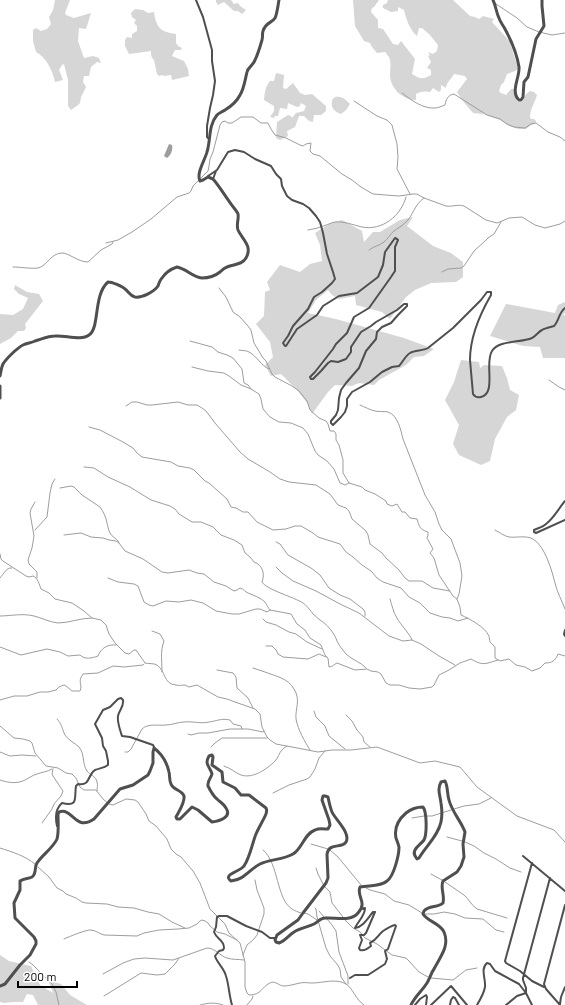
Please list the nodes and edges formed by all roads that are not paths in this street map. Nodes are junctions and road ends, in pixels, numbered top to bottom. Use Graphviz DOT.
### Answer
graph roads {
  1 [pos="196,0"];
  2 [pos="279,0"];
  3 [pos="493,0"];
  4 [pos="542,0"];
  5 [pos="209,139"];
  6 [pos="216,171"];
  7 [pos="208,177"];
  8 [pos="213,179"];
  9 [pos="565,308"];
  10 [pos="0,376"];
  11 [pos="0,386"];
  12 [pos="0,392"];
  13 [pos="0,398"];
  14 [pos="565,501"];
  15 [pos="565,520"];
  16 [pos="565,630"];
  17 [pos="565,636"];
  18 [pos="154,748"];
  19 [pos="58,827"];
  20 [pos="524,856"];
  21 [pos="532,863"];
  22 [pos="550,878"];
  23 [pos="565,891"];
  24 [pos="565,905"];
  25 [pos="362,907"];
  26 [pos="276,938"];
  27 [pos="524,975"];
  28 [pos="350,978"];
  29 [pos="0,986"];
  30 [pos="544,987"];
  31 [pos="565,987"];
  32 [pos="526,993"];
  33 [pos="232,1005"];
  34 [pos="410,1005"];
  35 [pos="415,1005"];
  36 [pos="426,1005"];
  37 [pos="430,1005"];
  38 [pos="450,1005"];
  39 [pos="459,1005"];
  40 [pos="467,1005"];
  41 [pos="477,1005"];
  42 [pos="506,1005"];
  43 [pos="532,1005"];
  44 [pos="560,1005"];
  1 -- 5 [label="street"];
  2 -- 5 [label="street"];
  3 -- 4 [label="street"];
  5 -- 7 [label="street"];
  6 -- 7 [label="street"];
  6 -- 8 [label="street"];
  6 -- 9 [label="street"];
  7 -- 8 [label="street"];
  8 -- 10 [label="street"];
  11 -- 12 [label="street"];
  12 -- 13 [label="street"];
  14 -- 15 [label="street"];
  16 -- 17 [label="street"];
  18 -- 19 [label="street"];
  18 -- 19 [label="street"];
  18 -- 26 [label="street"];
  19 -- 29 [label="street"];
  20 -- 21 [label="street"];
  21 -- 22 [label="street"];
  21 -- 27 [label="street"];
  22 -- 23 [label="street"];
  22 -- 27 [label="street"];
  24 -- 30 [label="street"];
  25 -- 26 [label="street"];
  25 -- 28 [label="street"];
  25 -- 34 [label="street"];
  26 -- 33 [label="street"];
  27 -- 30 [label="street"];
  27 -- 32 [label="street"];
  30 -- 44 [label="street"];
  31 -- 44 [label="street"];
  32 -- 41 [label="street"];
  32 -- 42 [label="street"];
  32 -- 43 [label="street"];
  35 -- 36 [label="street"];
  37 -- 40 [label="street"];
  38 -- 39 [label="street"];
}
